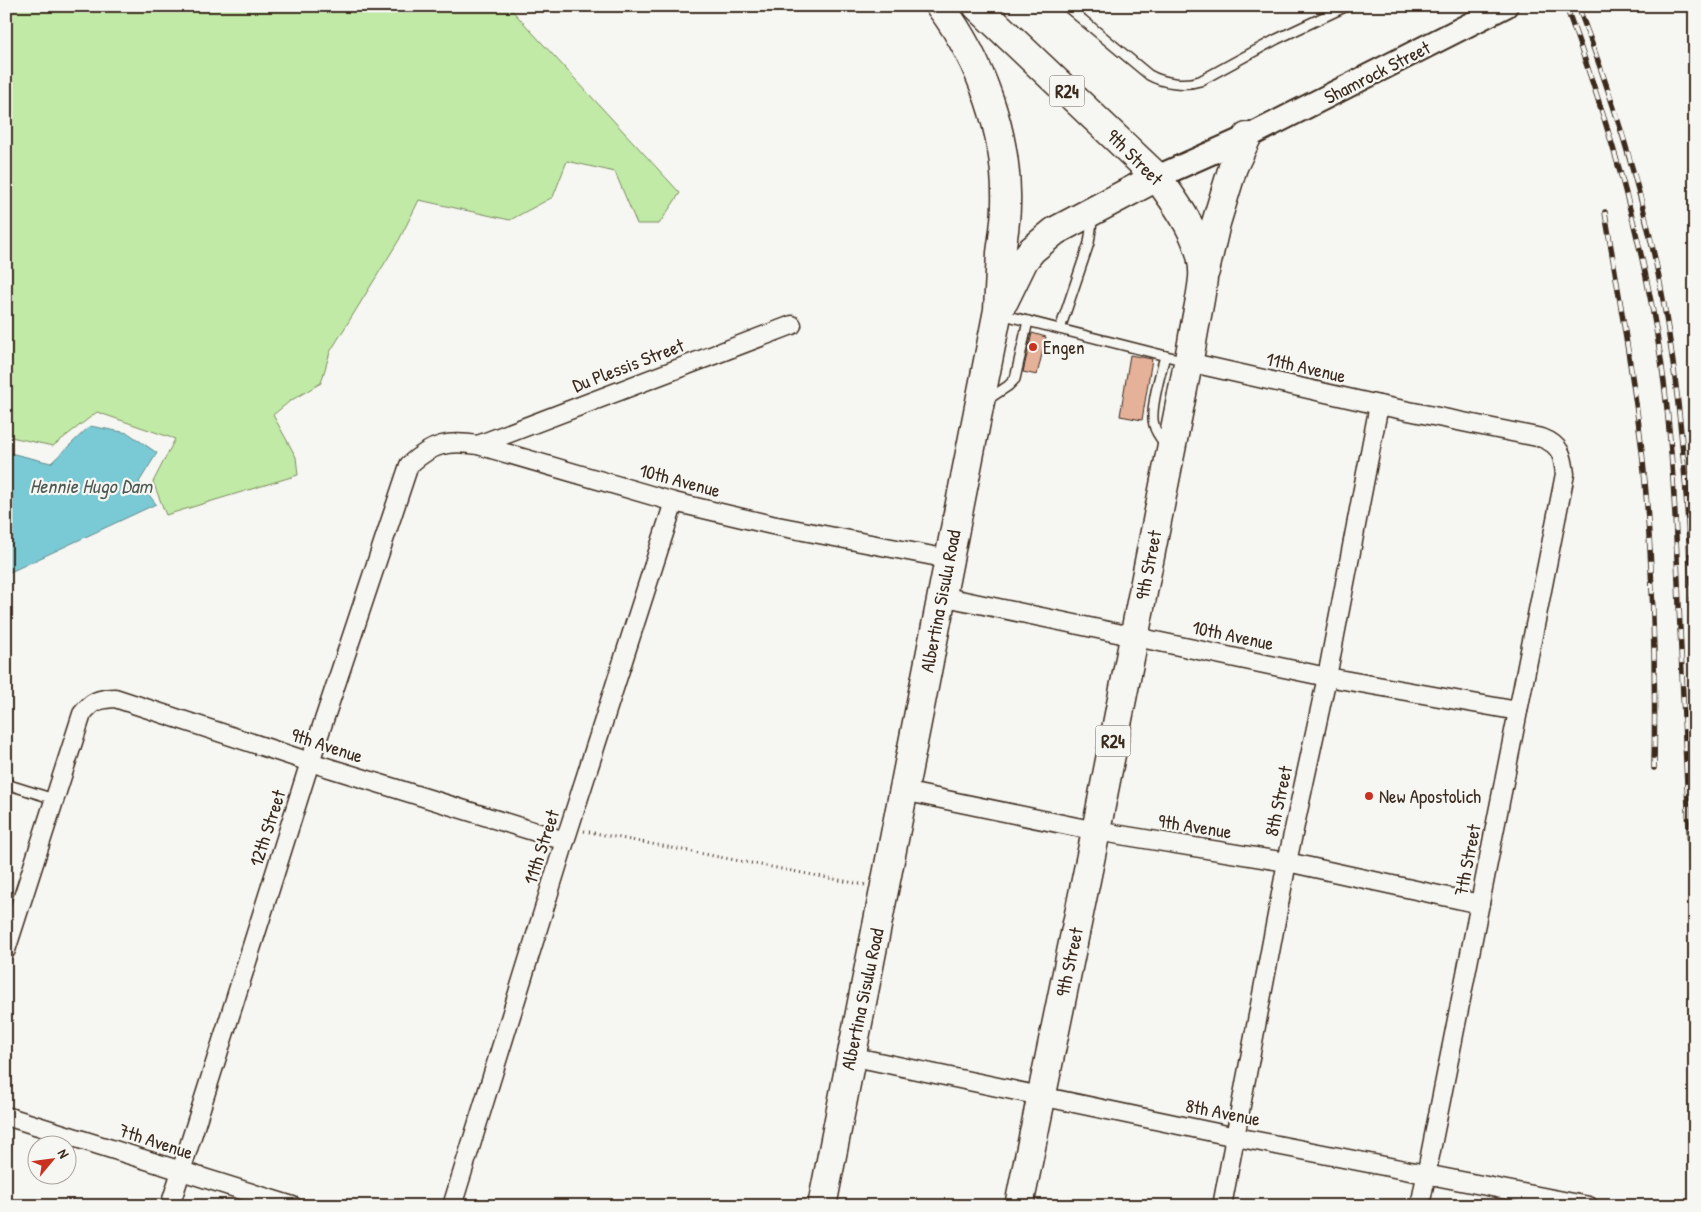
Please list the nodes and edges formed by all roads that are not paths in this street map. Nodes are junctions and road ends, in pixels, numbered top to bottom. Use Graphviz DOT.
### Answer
graph roads {
  1 [pos="940,6"];
  2 [pos="977,6"];
  3 [pos="1066,6"];
  4 [pos="1347,6"];
  5 [pos="1506,6"];
  6 [pos="1247,137"];
  7 [pos="1157,177"];
  8 [pos="1094,211"];
  9 [pos="1203,276"];
  10 [pos="997,312"];
  11 [pos="1028,321"];
  12 [pos="792,325"];
  13 [pos="1060,329"];
  14 [pos="1176,359"];
  15 [pos="1379,405"];
  16 [pos="978,406"];
  17 [pos="478,445"];
  18 [pos="409,465"];
  19 [pos="1561,494"];
  20 [pos="674,502"];
  21 [pos="949,559"];
  22 [pos="941,596"];
  23 [pos="1133,636"];
  24 [pos="1327,677"];
  25 [pos="1518,711"];
  26 [pos="310,762"];
  27 [pos="6,784"];
  28 [pos="903,791"];
  29 [pos="54,799"];
  30 [pos="1096,831"];
  31 [pos="567,835"];
  32 [pos="1287,862"];
  33 [pos="1480,904"];
  34 [pos="6,950"];
  35 [pos="850,1056"];
  36 [pos="1041,1097"];
  37 [pos="6,1116"];
  38 [pos="1236,1137"];
  39 [pos="181,1172"];
  40 [pos="1426,1173"];
  41 [pos="170,1206"];
  42 [pos="293,1206"];
  43 [pos="452,1206"];
  44 [pos="822,1206"];
  45 [pos="1019,1206"];
  46 [pos="1222,1206"];
  47 [pos="1420,1206"];
  48 [pos="1589,1206"];
  1 -- 10 [label="main road, Albertina Sisulu Road"];
  2 -- 7 [label="main road, 9th Street / R24"];
  3 -- 4 [label="lane"];
  5 -- 6 [label="street, Shamrock Street"];
  6 -- 7 [label="street, Shamrock Street"];
  6 -- 9 [label="main road"];
  7 -- 8 [label="main road"];
  7 -- 9 [label="main road, 9th Street / R24"];
  8 -- 10 [label="main road"];
  8 -- 13 [label="lane"];
  9 -- 14 [label="main road, 9th Street / R24"];
  10 -- 11 [label="lane, 11th Avenue"];
  10 -- 16 [label="main road, Albertina Sisulu Road"];
  11 -- 13 [label="lane, 11th Avenue"];
  11 -- 16 [label="lane"];
  12 -- 17 [label="street, Du Plessis Street"];
  13 -- 14 [label="lane, 11th Avenue"];
  14 -- 15 [label="street, 11th Avenue"];
  14 -- 23 [label="main road, 9th Street / R24"];
  15 -- 19 [label="street, 11th Avenue"];
  15 -- 24 [label="street, 8th Street"];
  16 -- 21 [label="main road, Albertina Sisulu Road"];
  17 -- 18 [label="street, 10th Avenue"];
  17 -- 20 [label="street, 10th Avenue"];
  18 -- 26 [label="street, 12th Street"];
  19 -- 25 [label="street, 7th Street"];
  20 -- 21 [label="street, 10th Avenue"];
  20 -- 31 [label="street, 11th Street"];
  21 -- 22 [label="main road, Albertina Sisulu Road"];
  22 -- 23 [label="street, 10th Avenue"];
  22 -- 28 [label="main road, Albertina Sisulu Road"];
  23 -- 24 [label="street, 10th Avenue"];
  23 -- 30 [label="main road, 9th Street / R24"];
  24 -- 25 [label="street, 10th Avenue"];
  24 -- 32 [label="street, 8th Street"];
  25 -- 33 [label="street, 7th Street"];
  26 -- 29 [label="street, 9th Avenue"];
  26 -- 31 [label="street, 9th Avenue"];
  26 -- 39 [label="street, 12th Street"];
  27 -- 29 [label="lane"];
  28 -- 30 [label="street, 9th Avenue"];
  28 -- 35 [label="main road, Albertina Sisulu Road"];
  29 -- 34 [label="street"];
  30 -- 32 [label="street, 9th Avenue"];
  30 -- 36 [label="main road, 9th Street / R24"];
  31 -- 43 [label="street, 11th Street"];
  32 -- 33 [label="street, 9th Avenue"];
  32 -- 38 [label="street, 8th Street"];
  33 -- 40 [label="street, 7th Street"];
  35 -- 36 [label="street, 8th Avenue"];
  35 -- 44 [label="main road, Albertina Sisulu Road"];
  36 -- 38 [label="street, 8th Avenue"];
  36 -- 45 [label="main road, 9th Street / R24"];
  37 -- 39 [label="street, 7th Avenue"];
  38 -- 40 [label="street, 8th Avenue"];
  38 -- 46 [label="street, 8th Street"];
  39 -- 41 [label="street, 12th Street"];
  39 -- 42 [label="street, 7th Avenue"];
  40 -- 47 [label="street, 7th Street"];
  40 -- 48 [label="street, 8th Avenue"];
}
